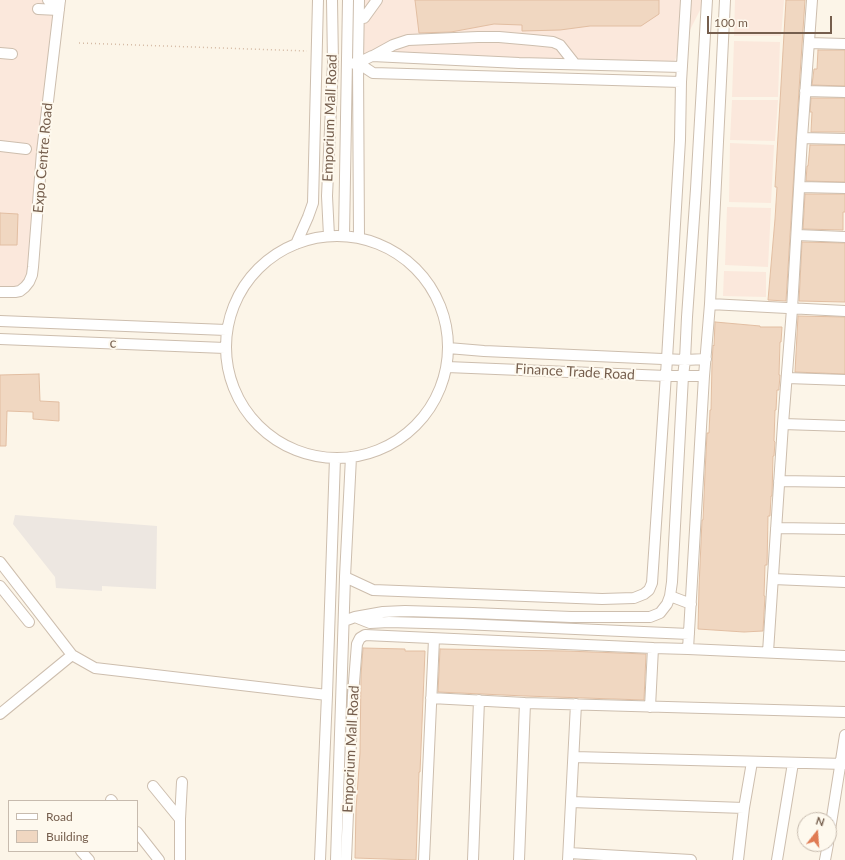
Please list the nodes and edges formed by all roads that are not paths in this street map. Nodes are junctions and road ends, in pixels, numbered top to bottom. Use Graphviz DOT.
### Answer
graph roads {
  1 [pos="48,0"];
  2 [pos="318,0"];
  3 [pos="332,0"];
  4 [pos="348,0"];
  5 [pos="360,0"];
  6 [pos="377,0"];
  7 [pos="686,0"];
  8 [pos="707,0"];
  9 [pos="725,0"];
  10 [pos="812,0"];
  11 [pos="59,4"];
  12 [pos="38,9"];
  13 [pos="359,18"];
  14 [pos="809,43"];
  15 [pos="845,44"];
  16 [pos="0,53"];
  17 [pos="12,54"];
  18 [pos="372,56"];
  19 [pos="358,63"];
  20 [pos="346,64"];
  21 [pos="575,64"];
  22 [pos="682,67"];
  23 [pos="703,74"];
  24 [pos="722,75"];
  25 [pos="681,82"];
  26 [pos="805,91"];
  27 [pos="845,92"];
  28 [pos="802,138"];
  29 [pos="845,140"];
  30 [pos="0,146"];
  31 [pos="26,149"];
  32 [pos="800,187"];
  33 [pos="845,188"];
  34 [pos="797,235"];
  35 [pos="329,236"];
  36 [pos="344,236"];
  37 [pos="845,237"];
  38 [pos="360,238"];
  39 [pos="296,244"];
  40 [pos="0,292"];
  41 [pos="710,304"];
  42 [pos="792,309"];
  43 [pos="845,311"];
  44 [pos="0,321"];
  45 [pos="226,330"];
  46 [pos="0,339"];
  47 [pos="225,348"];
  48 [pos="448,348"];
  49 [pos="667,359"];
  50 [pos="706,359"];
  51 [pos="685,360"];
  52 [pos="447,367"];
  53 [pos="666,376"];
  54 [pos="683,376"];
  55 [pos="704,376"];
  56 [pos="787,378"];
  57 [pos="845,380"];
  58 [pos="783,424"];
  59 [pos="845,426"];
  60 [pos="351,457"];
  61 [pos="335,458"];
  62 [pos="779,481"];
  63 [pos="845,482"];
  64 [pos="776,528"];
  65 [pos="845,529"];
  66 [pos="0,562"];
  67 [pos="345,576"];
  68 [pos="773,579"];
  69 [pos="845,582"];
  70 [pos="0,586"];
  71 [pos="670,596"];
  72 [pos="691,604"];
  73 [pos="355,617"];
  74 [pos="344,621"];
  75 [pos="29,622"];
  76 [pos="689,634"];
  77 [pos="434,638"];
  78 [pos="653,648"];
  79 [pos="688,649"];
  80 [pos="768,652"];
  81 [pos="72,655"];
  82 [pos="845,656"];
  83 [pos="327,695"];
  84 [pos="431,698"];
  85 [pos="479,700"];
  86 [pos="525,703"];
  87 [pos="576,704"];
  88 [pos="650,706"];
  89 [pos="845,712"];
  90 [pos="0,714"];
  91 [pos="845,735"];
  92 [pos="574,757"];
  93 [pos="752,762"];
  94 [pos="793,763"];
  95 [pos="843,764"];
  96 [pos="182,782"];
  97 [pos="153,786"];
  98 [pos="571,802"];
  99 [pos="744,808"];
  100 [pos="834,812"];
  101 [pos="180,820"];
  102 [pos="138,833"];
  103 [pos="82,852"];
  104 [pos="569,856"];
  105 [pos="88,860"];
  106 [pos="159,860"];
  107 [pos="180,860"];
  108 [pos="320,860"];
  109 [pos="336,860"];
  110 [pos="346,860"];
  111 [pos="424,860"];
  112 [pos="474,860"];
  113 [pos="519,860"];
  114 [pos="691,860"];
  115 [pos="738,860"];
  116 [pos="777,860"];
  1 -- 11 [label="street"];
  2 -- 39 [label="street"];
  3 -- 35 [label="street, Emporium Mall Road"];
  4 -- 20 [label="street"];
  5 -- 13 [label="street"];
  6 -- 13 [label="street"];
  7 -- 22 [label="street"];
  8 -- 23 [label="street"];
  9 -- 24 [label="street"];
  10 -- 14 [label="street"];
  11 -- 12 [label="street"];
  11 -- 40 [label="street, Expo Centre Road"];
  13 -- 19 [label="street"];
  14 -- 15 [label="street"];
  14 -- 26 [label="street"];
  16 -- 17 [label="street"];
  18 -- 19 [label="street"];
  18 -- 21 [label="street"];
  18 -- 21 [label="street"];
  19 -- 20 [label="street"];
  19 -- 25 [label="street"];
  19 -- 38 [label="street"];
  20 -- 36 [label="street"];
  21 -- 22 [label="street"];
  22 -- 25 [label="street"];
  23 -- 24 [label="street"];
  23 -- 51 [label="street"];
  24 -- 41 [label="street"];
  25 -- 49 [label="street"];
  26 -- 27 [label="street"];
  26 -- 28 [label="street"];
  28 -- 29 [label="street"];
  28 -- 32 [label="street"];
  30 -- 31 [label="street"];
  32 -- 33 [label="street"];
  32 -- 34 [label="street"];
  34 -- 37 [label="street"];
  34 -- 42 [label="street"];
  35 -- 36 [label="street"];
  35 -- 39 [label="street"];
  36 -- 38 [label="street"];
  38 -- 48 [label="street"];
  39 -- 45 [label="street"];
  41 -- 42 [label="street"];
  41 -- 50 [label="street"];
  42 -- 43 [label="street"];
  42 -- 56 [label="street"];
  44 -- 45 [label="street"];
  45 -- 47 [label="street"];
  46 -- 47 [label="street, c"];
  47 -- 61 [label="street"];
  48 -- 49 [label="street"];
  48 -- 52 [label="street"];
  49 -- 51 [label="street"];
  49 -- 53 [label="street"];
  50 -- 51 [label="street"];
  50 -- 55 [label="street"];
  51 -- 54 [label="street"];
  52 -- 53 [label="street, Finance Trade Road"];
  52 -- 60 [label="street"];
  53 -- 54 [label="street, Finance Trade Road"];
  53 -- 67 [label="street"];
  54 -- 55 [label="street, Finance Trade Road"];
  54 -- 71 [label="street"];
  55 -- 72 [label="street"];
  56 -- 57 [label="street"];
  56 -- 58 [label="street"];
  58 -- 59 [label="street"];
  58 -- 62 [label="street"];
  60 -- 61 [label="street"];
  60 -- 67 [label="street"];
  61 -- 83 [label="street"];
  62 -- 63 [label="street"];
  62 -- 64 [label="street"];
  64 -- 65 [label="street"];
  64 -- 68 [label="street"];
  66 -- 81 [label="street"];
  67 -- 74 [label="street"];
  68 -- 69 [label="street"];
  68 -- 80 [label="street"];
  70 -- 75 [label="street"];
  71 -- 72 [label="street"];
  71 -- 73 [label="street"];
  72 -- 76 [label="street"];
  73 -- 74 [label="street"];
  73 -- 76 [label="street"];
  74 -- 109 [label="street"];
  76 -- 79 [label="street"];
  77 -- 78 [label="street"];
  77 -- 84 [label="street"];
  77 -- 110 [label="street, Emporium Mall Road"];
  78 -- 79 [label="street"];
  78 -- 88 [label="street"];
  79 -- 80 [label="street"];
  80 -- 82 [label="street"];
  81 -- 83 [label="street"];
  81 -- 90 [label="street"];
  83 -- 108 [label="street"];
  84 -- 85 [label="street"];
  84 -- 111 [label="street"];
  85 -- 86 [label="street"];
  85 -- 112 [label="street"];
  86 -- 87 [label="street"];
  86 -- 113 [label="street"];
  87 -- 88 [label="street"];
  87 -- 92 [label="street"];
  88 -- 89 [label="street"];
  91 -- 95 [label="street"];
  92 -- 93 [label="street"];
  92 -- 98 [label="street"];
  93 -- 94 [label="street"];
  93 -- 99 [label="street"];
  94 -- 95 [label="street"];
  94 -- 116 [label="street"];
  95 -- 100 [label="street"];
  96 -- 101 [label="street"];
  97 -- 101 [label="street"];
  98 -- 99 [label="street"];
  98 -- 104 [label="street"];
  99 -- 115 [label="street"];
  101 -- 107 [label="street"];
  102 -- 106 [label="street"];
  103 -- 105 [label="street"];
  104 -- 114 [label="street"];
}
